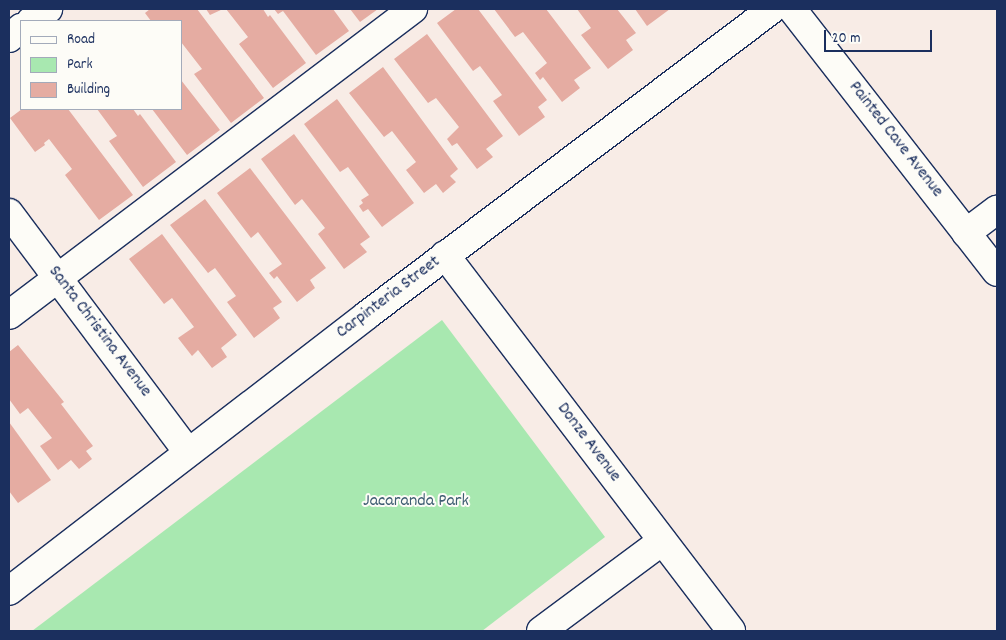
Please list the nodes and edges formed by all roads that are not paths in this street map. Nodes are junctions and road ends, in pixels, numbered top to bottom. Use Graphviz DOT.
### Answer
graph roads {
  1 [pos="48,9"];
  2 [pos="413,9"];
  3 [pos="772,9"];
  4 [pos="792,9"];
  5 [pos="32,20"];
  6 [pos="20,29"];
  7 [pos="9,38"];
  8 [pos="997,210"];
  9 [pos="9,212"];
  10 [pos="966,233"];
  11 [pos="445,256"];
  12 [pos="997,272"];
  13 [pos="58,278"];
  14 [pos="9,315"];
  15 [pos="188,452"];
  16 [pos="662,541"];
  17 [pos="9,591"];
  18 [pos="540,631"];
  19 [pos="731,631"];
  1 -- 5 [label="street"];
  2 -- 13 [label="street"];
  3 -- 11 [label="street, Carpinteria Street"];
  4 -- 10 [label="street, Painted Cave Avenue"];
  6 -- 7 [label="street"];
  8 -- 10 [label="street"];
  9 -- 13 [label="street, Santa Christina Avenue"];
  10 -- 12 [label="street, Painted Cave Avenue"];
  11 -- 15 [label="street, Carpinteria Street"];
  11 -- 16 [label="street, Donze Avenue"];
  13 -- 14 [label="street"];
  13 -- 15 [label="street, Santa Christina Avenue"];
  15 -- 17 [label="street, Carpinteria Street"];
  16 -- 18 [label="street"];
  16 -- 19 [label="street, Donze Avenue"];
}
